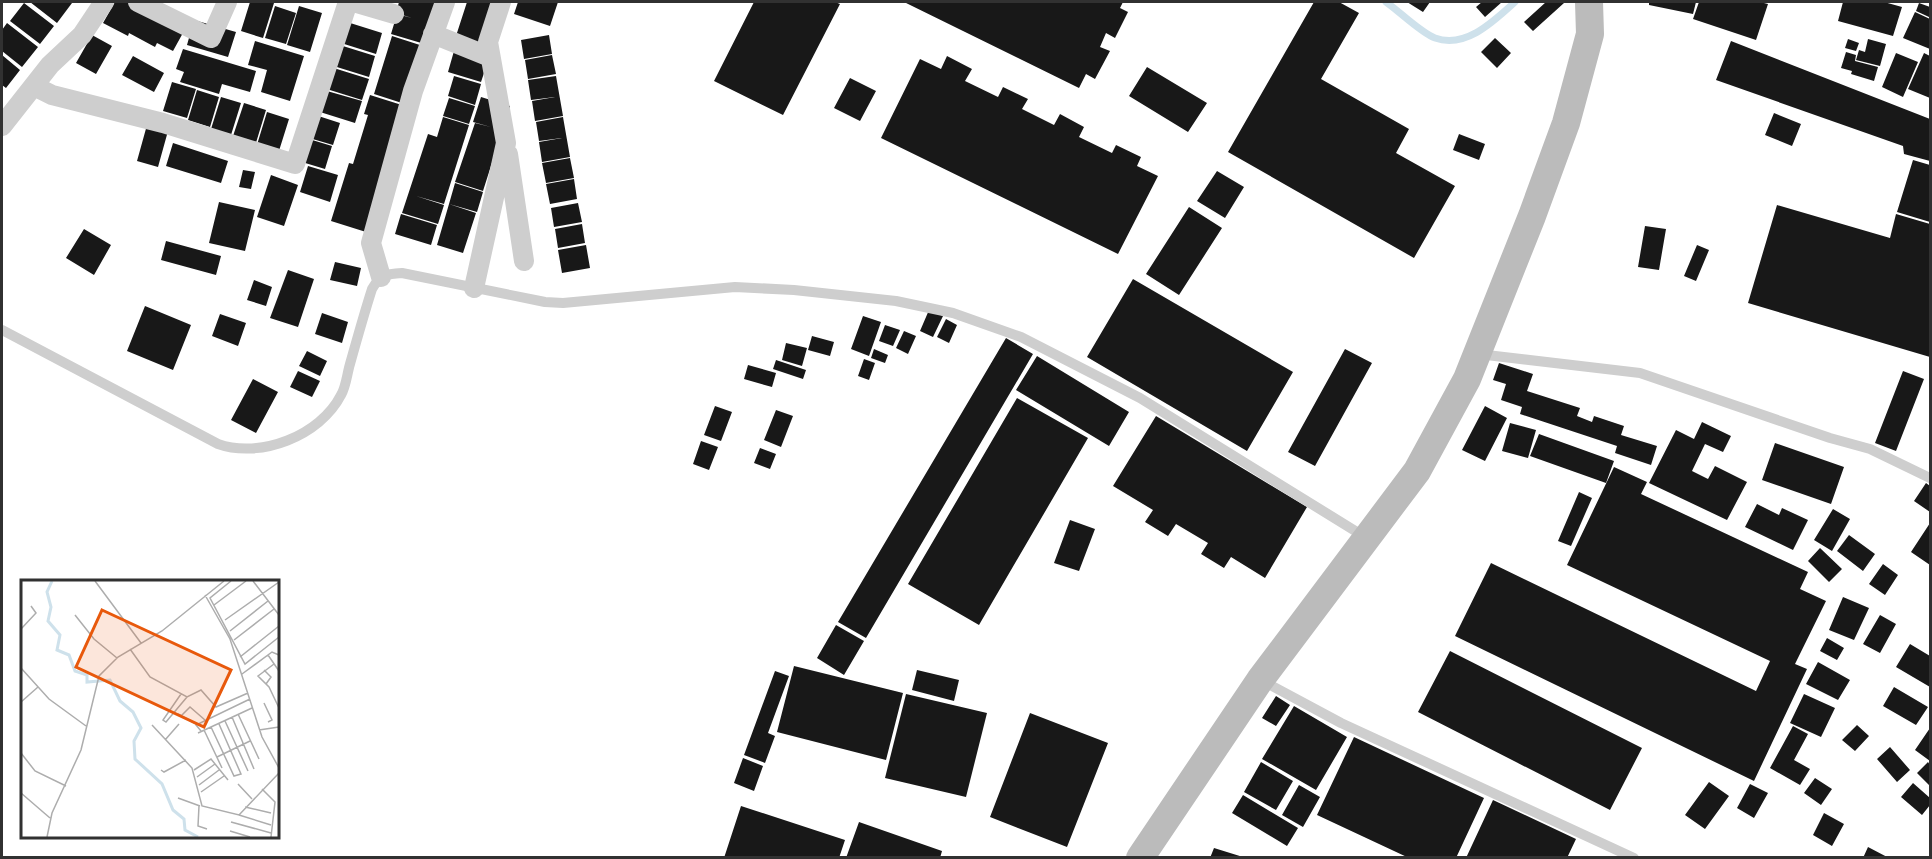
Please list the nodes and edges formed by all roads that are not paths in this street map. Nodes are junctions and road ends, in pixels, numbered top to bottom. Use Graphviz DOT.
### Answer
graph roads {
  1 [pos="104,2"];
  2 [pos="138,2"];
  3 [pos="227,2"];
  4 [pos="351,2"];
  5 [pos="445,2"];
  6 [pos="501,2"];
  7 [pos="1589,2"];
  8 [pos="394,14"];
  9 [pos="434,34"];
  10 [pos="490,57"];
  11 [pos="34,86"];
  12 [pos="2,126"];
  13 [pos="506,143"];
  14 [pos="524,261"];
  15 [pos="381,277"];
  16 [pos="474,288"];
  17 [pos="2,330"];
  18 [pos="1478,354"];
  19 [pos="1930,478"];
  20 [pos="1366,538"];
  21 [pos="1260,680"];
  22 [pos="1140,858"];
  23 [pos="1634,858"];
  1 -- 11 [label="street"];
  2 -- 3 [label="street"];
  4 -- 8 [label="street"];
  4 -- 11 [label="street"];
  5 -- 9 [label="street"];
  6 -- 10 [label="street"];
  7 -- 18 [label="street"];
  9 -- 10 [label="street"];
  9 -- 15 [label="street"];
  10 -- 13 [label="street"];
  11 -- 12 [label="street"];
  13 -- 14 [label="street"];
  13 -- 16 [label="street"];
  15 -- 16 [label="lane"];
  15 -- 17 [label="lane"];
  16 -- 20 [label="lane"];
  18 -- 19 [label="lane"];
  18 -- 20 [label="street"];
  20 -- 21 [label="street"];
  21 -- 22 [label="street"];
  21 -- 23 [label="lane"];
}
